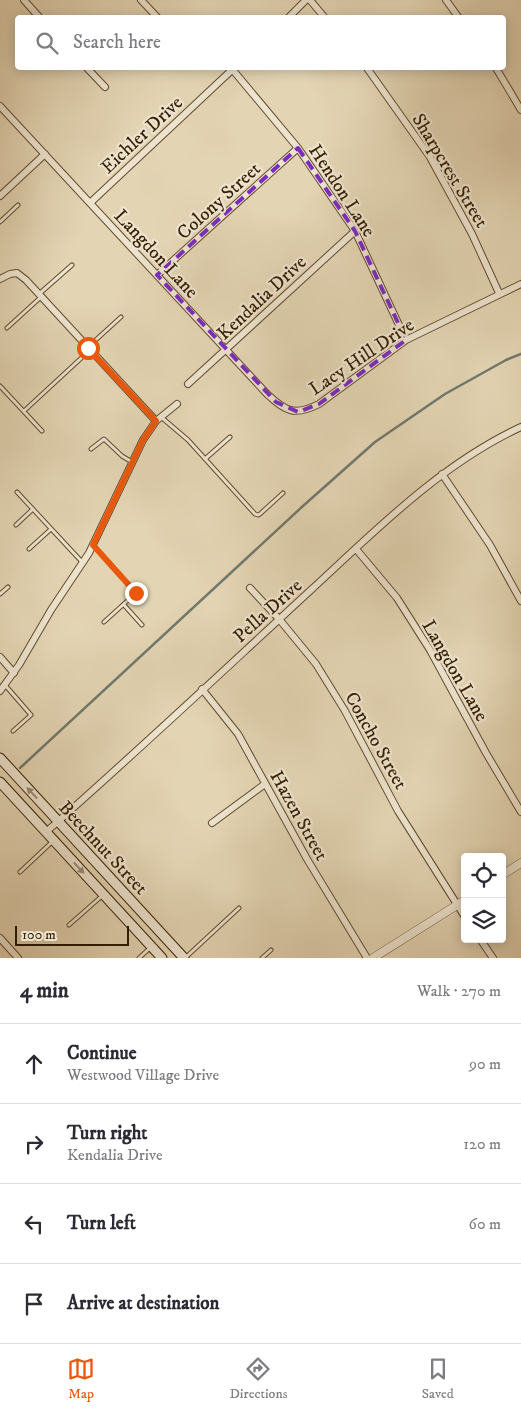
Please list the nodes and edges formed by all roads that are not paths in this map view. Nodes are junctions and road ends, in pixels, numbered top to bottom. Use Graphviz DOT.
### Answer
graph roads {
  1 [pos="24,0"];
  2 [pos="141,0"];
  3 [pos="308,0"];
  4 [pos="446,0"];
  5 [pos="37,15"];
  6 [pos="155,15"];
  7 [pos="291,15"];
  8 [pos="321,15"];
  9 [pos="457,15"];
  10 [pos="89,70"];
  11 [pos="231,70"];
  12 [pos="235,70"];
  13 [pos="368,70"];
  14 [pos="497,70"];
  15 [pos="105,86"];
  16 [pos="0,106"];
  17 [pos="521,110"];
  18 [pos="298,148"];
  19 [pos="45,154"];
  20 [pos="0,196"];
  21 [pos="90,203"];
  22 [pos="18,206"];
  23 [pos="0,222"];
  24 [pos="355,231"];
  25 [pos="72,265"];
  26 [pos="157,275"];
  27 [pos="0,279"];
  28 [pos="521,284"];
  29 [pos="500,293"];
  30 [pos="40,296"];
  31 [pos="121,317"];
  32 [pos="7,328"];
  33 [pos="406,340"];
  34 [pos="89,349"];
  35 [pos="226,349"];
  36 [pos="188,384"];
  37 [pos="0,386"];
  38 [pos="177,404"];
  39 [pos="24,411"];
  40 [pos="298,412"];
  41 [pos="158,419"];
  42 [pos="521,427"];
  43 [pos="42,432"];
  44 [pos="230,437"];
  45 [pos="91,449"];
  46 [pos="205,459"];
  47 [pos="132,462"];
  48 [pos="442,474"];
  49 [pos="17,492"];
  50 [pos="283,493"];
  51 [pos="33,509"];
  52 [pos="16,524"];
  53 [pos="51,529"];
  54 [pos="93,545"];
  55 [pos="28,549"];
  56 [pos="356,549"];
  57 [pos="83,563"];
  58 [pos="8,587"];
  59 [pos="250,588"];
  60 [pos="0,594"];
  61 [pos="521,601"];
  62 [pos="124,604"];
  63 [pos="279,619"];
  64 [pos="104,622"];
  65 [pos="142,624"];
  66 [pos="0,657"];
  67 [pos="14,673"];
  68 [pos="5,685"];
  69 [pos="202,689"];
  70 [pos="0,691"];
  71 [pos="13,731"];
  72 [pos="0,758"];
  73 [pos="0,782"];
  74 [pos="266,784"];
  75 [pos="521,812"];
  76 [pos="58,821"];
  77 [pos="212,823"];
  78 [pos="46,832"];
  79 [pos="54,840"];
  80 [pos="521,863"];
  81 [pos="20,872"];
  82 [pos="506,872"];
  83 [pos="104,895"];
  84 [pos="461,902"];
  85 [pos="457,905"];
  86 [pos="239,908"];
  87 [pos="461,911"];
  88 [pos="69,925"];
  89 [pos="158,930"];
  90 [pos="0,938"];
  91 [pos="483,943"];
  92 [pos="149,944"];
  93 [pos="271,950"];
  94 [pos="18,958"];
  95 [pos="139,958"];
  96 [pos="162,958"];
  97 [pos="184,958"];
  98 [pos="262,958"];
  99 [pos="367,958"];
  100 [pos="373,958"];
  101 [pos="493,958"];
  1 -- 5 [label="street"];
  2 -- 6 [label="street"];
  3 -- 7 [label="street"];
  3 -- 8 [label="street"];
  4 -- 9 [label="street"];
  10 -- 15 [label="street"];
  11 -- 21 [label="street, Eichler Drive"];
  12 -- 18 [label="street, Hendon Lane"];
  13 -- 29 [label="street, Sharpcrest Street"];
  14 -- 17 [label="street"];
  16 -- 19 [label="street, Langdon Lane"];
  18 -- 24 [label="street, Hendon Lane"];
  18 -- 26 [label="street, Colony Street"];
  19 -- 20 [label="street"];
  19 -- 21 [label="street, Langdon Lane"];
  21 -- 26 [label="street, Langdon Lane"];
  22 -- 23 [label="lane"];
  24 -- 33 [label="street, Hendon Lane"];
  24 -- 35 [label="street, Kendalia Drive"];
  25 -- 30 [label="lane"];
  26 -- 35 [label="street, Langdon Lane"];
  27 -- 30 [label="street"];
  28 -- 29 [label="street, Lacy Hill Drive"];
  29 -- 33 [label="street, Lacy Hill Drive"];
  30 -- 32 [label="lane"];
  30 -- 34 [label="street"];
  31 -- 34 [label="lane"];
  33 -- 40 [label="street, Lacy Hill Drive"];
  34 -- 39 [label="lane"];
  34 -- 41 [label="street"];
  35 -- 36 [label="street, Kendalia Drive"];
  35 -- 40 [label="street, Langdon Lane"];
  37 -- 39 [label="lane"];
  38 -- 41 [label="street"];
  39 -- 43 [label="lane"];
  41 -- 46 [label="lane"];
  41 -- 47 [label="street"];
  42 -- 48 [label="street, Pella Drive"];
  44 -- 46 [label="lane"];
  45 -- 47 [label="lane"];
  46 -- 50 [label="lane"];
  47 -- 54 [label="street"];
  48 -- 56 [label="street, Pella Drive"];
  48 -- 61 [label="street"];
  49 -- 51 [label="lane"];
  51 -- 52 [label="lane"];
  51 -- 53 [label="lane"];
  53 -- 55 [label="lane"];
  53 -- 57 [label="lane"];
  54 -- 57 [label="street"];
  54 -- 62 [label="lane"];
  56 -- 63 [label="street, Pella Drive"];
  56 -- 75 [label="street, Langdon Lane"];
  57 -- 67 [label="street"];
  58 -- 60 [label="lane"];
  59 -- 63 [label="street, Concho Street"];
  62 -- 64 [label="lane"];
  62 -- 65 [label="lane"];
  63 -- 69 [label="street, Pella Drive"];
  63 -- 85 [label="street, Concho Street"];
  66 -- 67 [label="street"];
  67 -- 68 [label="street"];
  68 -- 70 [label="street"];
  68 -- 71 [label="lane"];
  69 -- 74 [label="street, Hazen Street"];
  69 -- 76 [label="street, Pella Drive"];
  76 -- 72 [label="main road, Beechnut Street, one-way"];
  73 -- 78 [label="main road, Beechnut Street"];
  74 -- 77 [label="street"];
  74 -- 99 [label="street, Hazen Street"];
  76 -- 78 [label="street, Pella Drive"];
  76 -- 89 [label="main road, Beechnut Street"];
  78 -- 79 [label="main road, Beechnut Street"];
  79 -- 81 [label="lane"];
  79 -- 83 [label="main road, Beechnut Street, one-way"];
  80 -- 82 [label="street"];
  83 -- 88 [label="lane"];
  83 -- 92 [label="main road, Beechnut Street"];
  84 -- 85 [label="street"];
  85 -- 87 [label="street, Concho Street"];
  85 -- 100 [label="street"];
  86 -- 97 [label="lane"];
  89 -- 92 [label="main road"];
  89 -- 97 [label="main road, Beechnut Street"];
  90 -- 94 [label="street"];
  91 -- 101 [label="street"];
  92 -- 95 [label="lane"];
  92 -- 96 [label="main road, Beechnut Street"];
  93 -- 98 [label="lane"];
}
